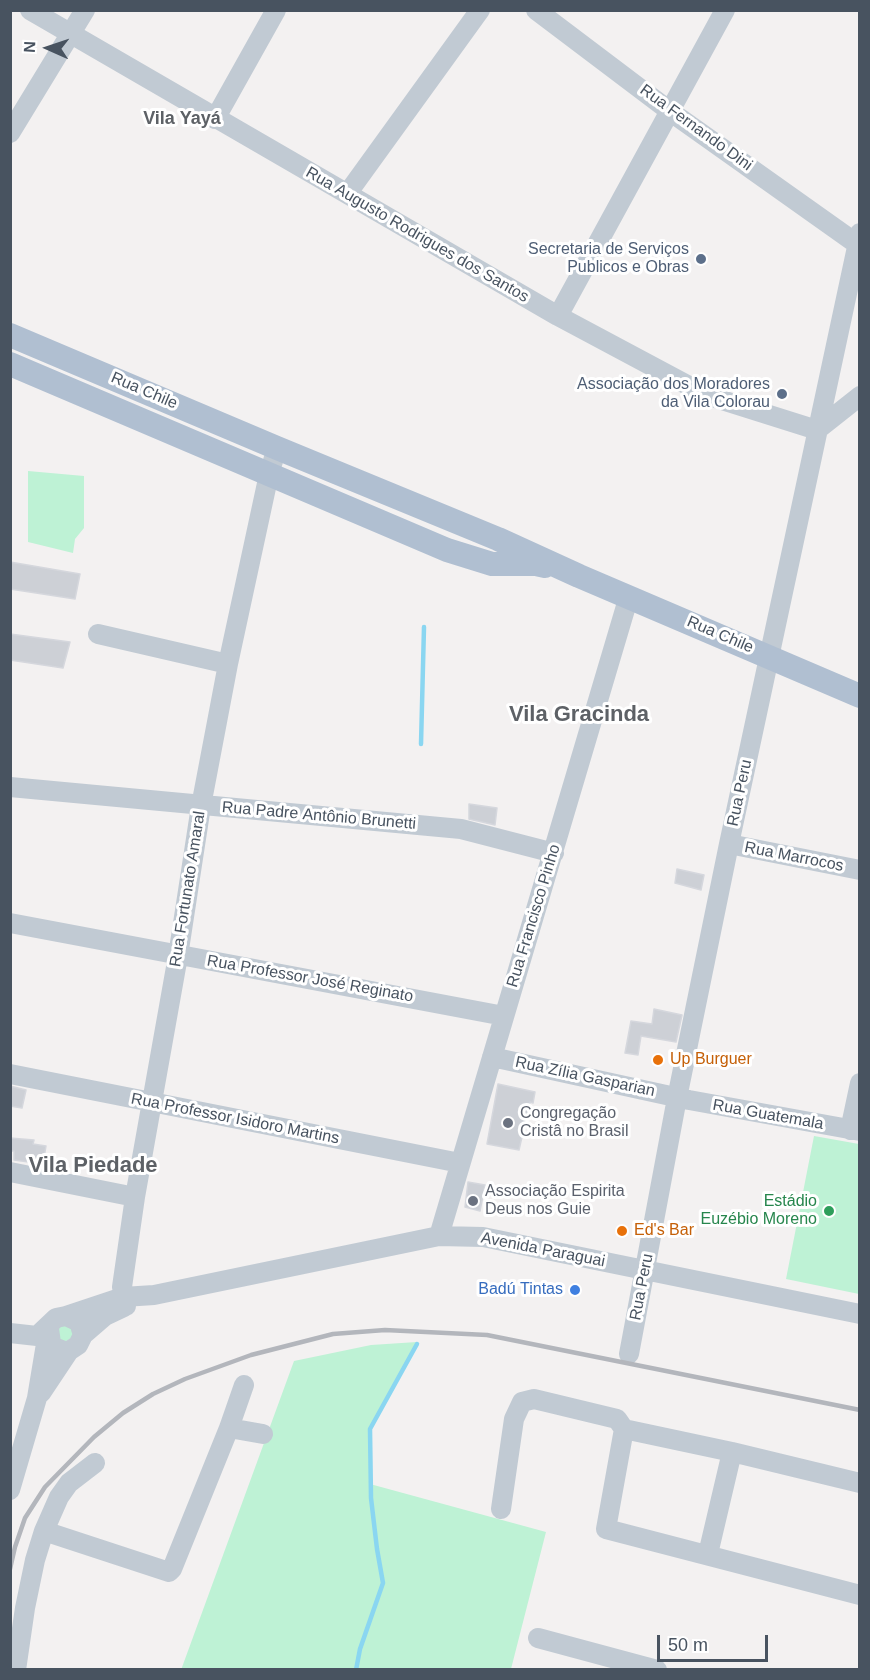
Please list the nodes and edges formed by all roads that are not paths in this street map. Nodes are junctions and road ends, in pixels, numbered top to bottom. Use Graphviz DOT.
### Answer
graph roads {
  1 [pos="30,10"];
  2 [pos="85,10"];
  3 [pos="276,10"];
  4 [pos="480,10"];
  5 [pos="536,10"];
  6 [pos="725,10"];
  7 [pos="70,35"];
  8 [pos="671,111"];
  9 [pos="215,119"];
  10 [pos="10,133"];
  11 [pos="347,194"];
  12 [pos="858,238"];
  13 [pos="558,316"];
  14 [pos="10,334"];
  15 [pos="10,364"];
  16 [pos="860,396"];
  17 [pos="817,430"];
  18 [pos="278,448"];
  19 [pos="269,474"];
  20 [pos="498,539"];
  21 [pos="492,564"];
  22 [pos="579,576"];
  23 [pos="629,596"];
  24 [pos="98,634"];
  25 [pos="769,656"];
  26 [pos="228,664"];
  27 [pos="860,696"];
  28 [pos="10,787"];
  29 [pos="201,806"];
  30 [pos="729,844"];
  31 [pos="554,853"];
  32 [pos="860,870"];
  33 [pos="10,923"];
  34 [pos="178,956"];
  35 [pos="504,1016"];
  36 [pos="492,1057"];
  37 [pos="10,1074"];
  38 [pos="860,1083"];
  39 [pos="677,1098"];
  40 [pos="151,1102"];
  41 [pos="855,1130"];
  42 [pos="460,1163"];
  43 [pos="10,1172"];
  44 [pos="135,1197"];
  45 [pos="439,1236"];
  46 [pos="646,1270"];
  47 [pos="124,1302"];
  48 [pos="860,1314"];
  49 [pos="54,1325"];
  50 [pos="10,1333"];
  51 [pos="83,1335"];
  52 [pos="69,1350"];
  53 [pos="629,1354"];
  54 [pos="244,1385"];
  55 [pos="38,1398"];
  56 [pos="229,1428"];
  57 [pos="624,1429"];
  58 [pos="263,1434"];
  59 [pos="732,1452"];
  60 [pos="95,1463"];
  61 [pos="860,1483"];
  62 [pos="10,1490"];
  63 [pos="501,1509"];
  64 [pos="44,1531"];
  65 [pos="708,1554"];
  66 [pos="860,1595"];
  67 [pos="538,1638"];
  68 [pos="16,1670"];
  69 [pos="657,1670"];
  1 -- 7 [label="street, Rua Augusto Rodrigues dos Santos"];
  2 -- 7 [label="street"];
  3 -- 9 [label="street"];
  4 -- 11 [label="street"];
  5 -- 8 [label="street, Rua Fernando Dini"];
  6 -- 8 [label="street"];
  7 -- 9 [label="street, Rua Augusto Rodrigues dos Santos"];
  7 -- 10 [label="street"];
  8 -- 12 [label="street, Rua Fernando Dini"];
  8 -- 13 [label="street"];
  9 -- 11 [label="street, Rua Augusto Rodrigues dos Santos"];
  11 -- 13 [label="street, Rua Augusto Rodrigues dos Santos"];
  12 -- 17 [label="street, Rua Peru"];
  13 -- 17 [label="street, Rua Augusto Rodrigues dos Santos"];
  14 -- 18 [label="main road, Rua Chile"];
  15 -- 19 [label="main road, Rua Chile"];
  16 -- 17 [label="street"];
  17 -- 25 [label="street, Rua Peru"];
  18 -- 19 [label="street"];
  18 -- 20 [label="main road, Rua Chile"];
  19 -- 21 [label="main road, Rua Chile"];
  19 -- 26 [label="street, Rua Fortunato Amaral"];
  20 -- 21 [label="main road"];
  20 -- 22 [label="main road, Rua Chile"];
  21 -- 22 [label="main road, Rua Chile"];
  22 -- 23 [label="main road, Rua Chile"];
  23 -- 25 [label="main road, Rua Chile"];
  23 -- 31 [label="street, Rua Francisco Pinho"];
  24 -- 26 [label="street"];
  25 -- 27 [label="main road, Rua Chile"];
  25 -- 30 [label="street, Rua Peru"];
  26 -- 29 [label="street, Rua Fortunato Amaral"];
  28 -- 29 [label="street, Rua Padre Antônio Brunetti"];
  29 -- 31 [label="street, Rua Padre Antônio Brunetti"];
  29 -- 34 [label="street, Rua Fortunato Amaral"];
  30 -- 32 [label="street, Rua Marrocos"];
  30 -- 39 [label="street, Rua Peru"];
  31 -- 35 [label="street, Rua Francisco Pinho"];
  33 -- 34 [label="street, Rua Professor José Reginato"];
  34 -- 35 [label="street, Rua Professor José Reginato"];
  34 -- 40 [label="street, Rua Fortunato Amaral"];
  35 -- 36 [label="street, Rua Francisco Pinho"];
  36 -- 39 [label="street, Rua Zília Gasparian"];
  36 -- 42 [label="street, Rua Francisco Pinho"];
  37 -- 40 [label="street, Rua Professor Isidoro Martins"];
  38 -- 41 [label="street"];
  39 -- 41 [label="street, Rua Guatemala"];
  39 -- 46 [label="street, Rua Peru"];
  40 -- 42 [label="street, Rua Professor Isidoro Martins"];
  40 -- 44 [label="street, Rua Fortunato Amaral"];
  42 -- 45 [label="street, Rua Francisco Pinho"];
  43 -- 44 [label="street"];
  44 -- 47 [label="street, Rua Fortunato Amaral"];
  45 -- 46 [label="street, Avenida Paraguai"];
  45 -- 47 [label="street, Avenida Paraguai"];
  46 -- 48 [label="street, Avenida Paraguai"];
  46 -- 53 [label="street, Rua Peru"];
  47 -- 49 [label="street, Avenida Paraguai"];
  47 -- 51 [label="street, Avenida Paraguai"];
  49 -- 50 [label="street, Avenida Paraguai"];
  49 -- 51 [label="street"];
  49 -- 52 [label="street"];
  49 -- 55 [label="street"];
  51 -- 52 [label="street, Avenida Paraguai"];
  52 -- 55 [label="street, Avenida Paraguai"];
  54 -- 56 [label="street"];
  55 -- 62 [label="street"];
  56 -- 58 [label="street"];
  56 -- 64 [label="street"];
  57 -- 59 [label="street"];
  57 -- 63 [label="street"];
  57 -- 65 [label="street"];
  59 -- 61 [label="street"];
  59 -- 65 [label="street"];
  60 -- 64 [label="street"];
  64 -- 68 [label="street"];
  65 -- 66 [label="street"];
  67 -- 69 [label="street"];
}
